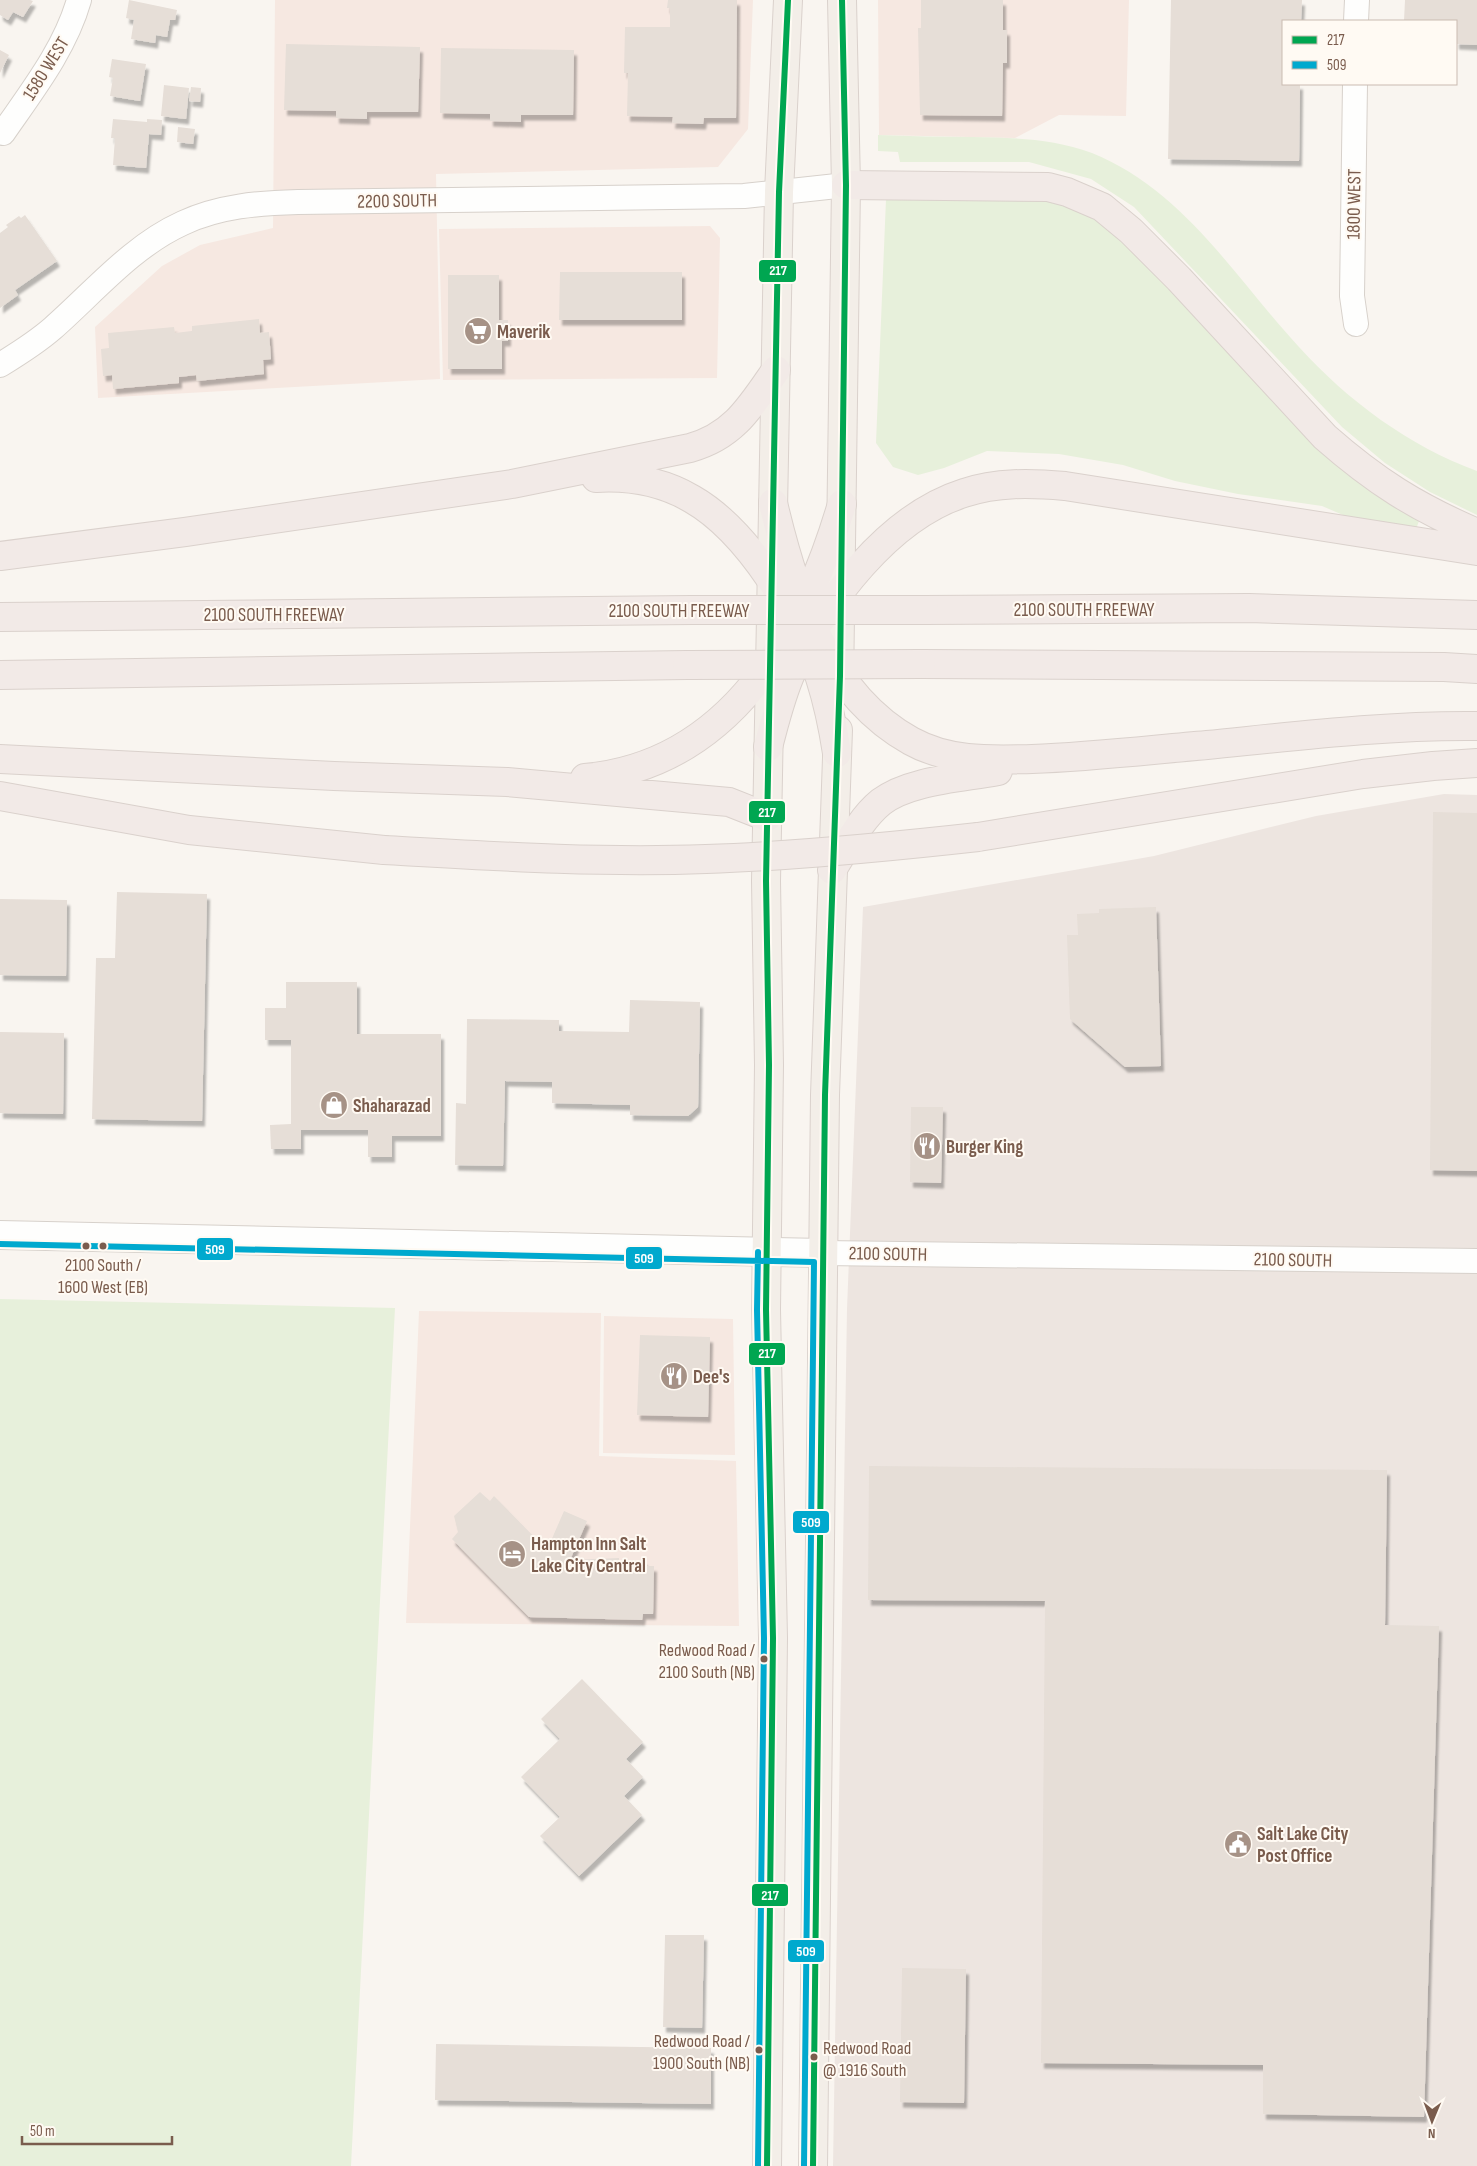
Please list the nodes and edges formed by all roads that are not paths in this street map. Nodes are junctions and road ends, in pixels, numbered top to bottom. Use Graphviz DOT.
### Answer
graph roads {
  1 [pos="79,0"];
  2 [pos="788,0"];
  3 [pos="842,0"];
  4 [pos="1357,0"];
  5 [pos="1356,20"];
  6 [pos="1355,85"];
  7 [pos="2,133"];
  8 [pos="846,185"];
  9 [pos="779,192"];
  10 [pos="1356,324"];
  11 [pos="0,364"];
  12 [pos="776,370"];
  13 [pos="512,484"];
  14 [pos="773,503"];
  15 [pos="842,504"];
  16 [pos="1477,532"];
  17 [pos="1477,551"];
  18 [pos="0,556"];
  19 [pos="772,583"];
  20 [pos="841,593"];
  21 [pos="1477,615"];
  22 [pos="0,617"];
  23 [pos="805,626"];
  24 [pos="770,665"];
  25 [pos="1477,669"];
  26 [pos="0,675"];
  27 [pos="840,676"];
  28 [pos="1477,726"];
  29 [pos="768,747"];
  30 [pos="837,753"];
  31 [pos="1071,758"];
  32 [pos="0,759"];
  33 [pos="1477,763"];
  34 [pos="507,782"];
  35 [pos="0,796"];
  36 [pos="767,817"];
  37 [pos="832,870"];
  38 [pos="0,1235"];
  39 [pos="767,1252"];
  40 [pos="823,1252"];
  41 [pos="1477,1261"];
  42 [pos="767,2166"];
  43 [pos="813,2166"];
  1 -- 7 [label="street, 1580 WEST"];
  2 -- 9 [label="main road"];
  3 -- 8 [label="main road"];
  4 -- 5 [label="street"];
  6 -- 10 [label="street, 1800 WEST"];
  8 -- 9 [label="street, 2200 SOUTH"];
  8 -- 15 [label="main road"];
  8 -- 16 [label="highway"];
  9 -- 11 [label="street, 2200 SOUTH"];
  9 -- 12 [label="main road"];
  12 -- 13 [label="highway"];
  12 -- 14 [label="main road"];
  13 -- 18 [label="highway"];
  13 -- 19 [label="highway"];
  14 -- 19 [label="main road"];
  14 -- 23 [label="highway"];
  15 -- 20 [label="main road"];
  15 -- 23 [label="highway"];
  17 -- 20 [label="highway"];
  19 -- 23 [label="highway"];
  19 -- 24 [label="main road"];
  20 -- 23 [label="highway"];
  20 -- 27 [label="main road"];
  21 -- 22 [label="highway, 2100 SOUTH FREEWAY, bridge"];
  23 -- 24 [label="highway"];
  23 -- 27 [label="highway"];
  23 -- 29 [label="highway"];
  23 -- 30 [label="highway"];
  24 -- 29 [label="main road"];
  24 -- 34 [label="highway"];
  25 -- 26 [label="highway, bridge"];
  27 -- 30 [label="main road"];
  27 -- 31 [label="highway"];
  28 -- 31 [label="highway"];
  29 -- 36 [label="main road"];
  30 -- 37 [label="main road"];
  31 -- 37 [label="highway"];
  32 -- 34 [label="highway"];
  33 -- 35 [label="highway, bridge"];
  34 -- 36 [label="highway"];
  36 -- 39 [label="main road"];
  37 -- 40 [label="main road"];
  38 -- 39 [label="street, 2100 SOUTH"];
  39 -- 40 [label="street, 2100 SOUTH"];
  39 -- 42 [label="main road"];
  40 -- 41 [label="street, 2100 SOUTH"];
  40 -- 43 [label="main road"];
}
